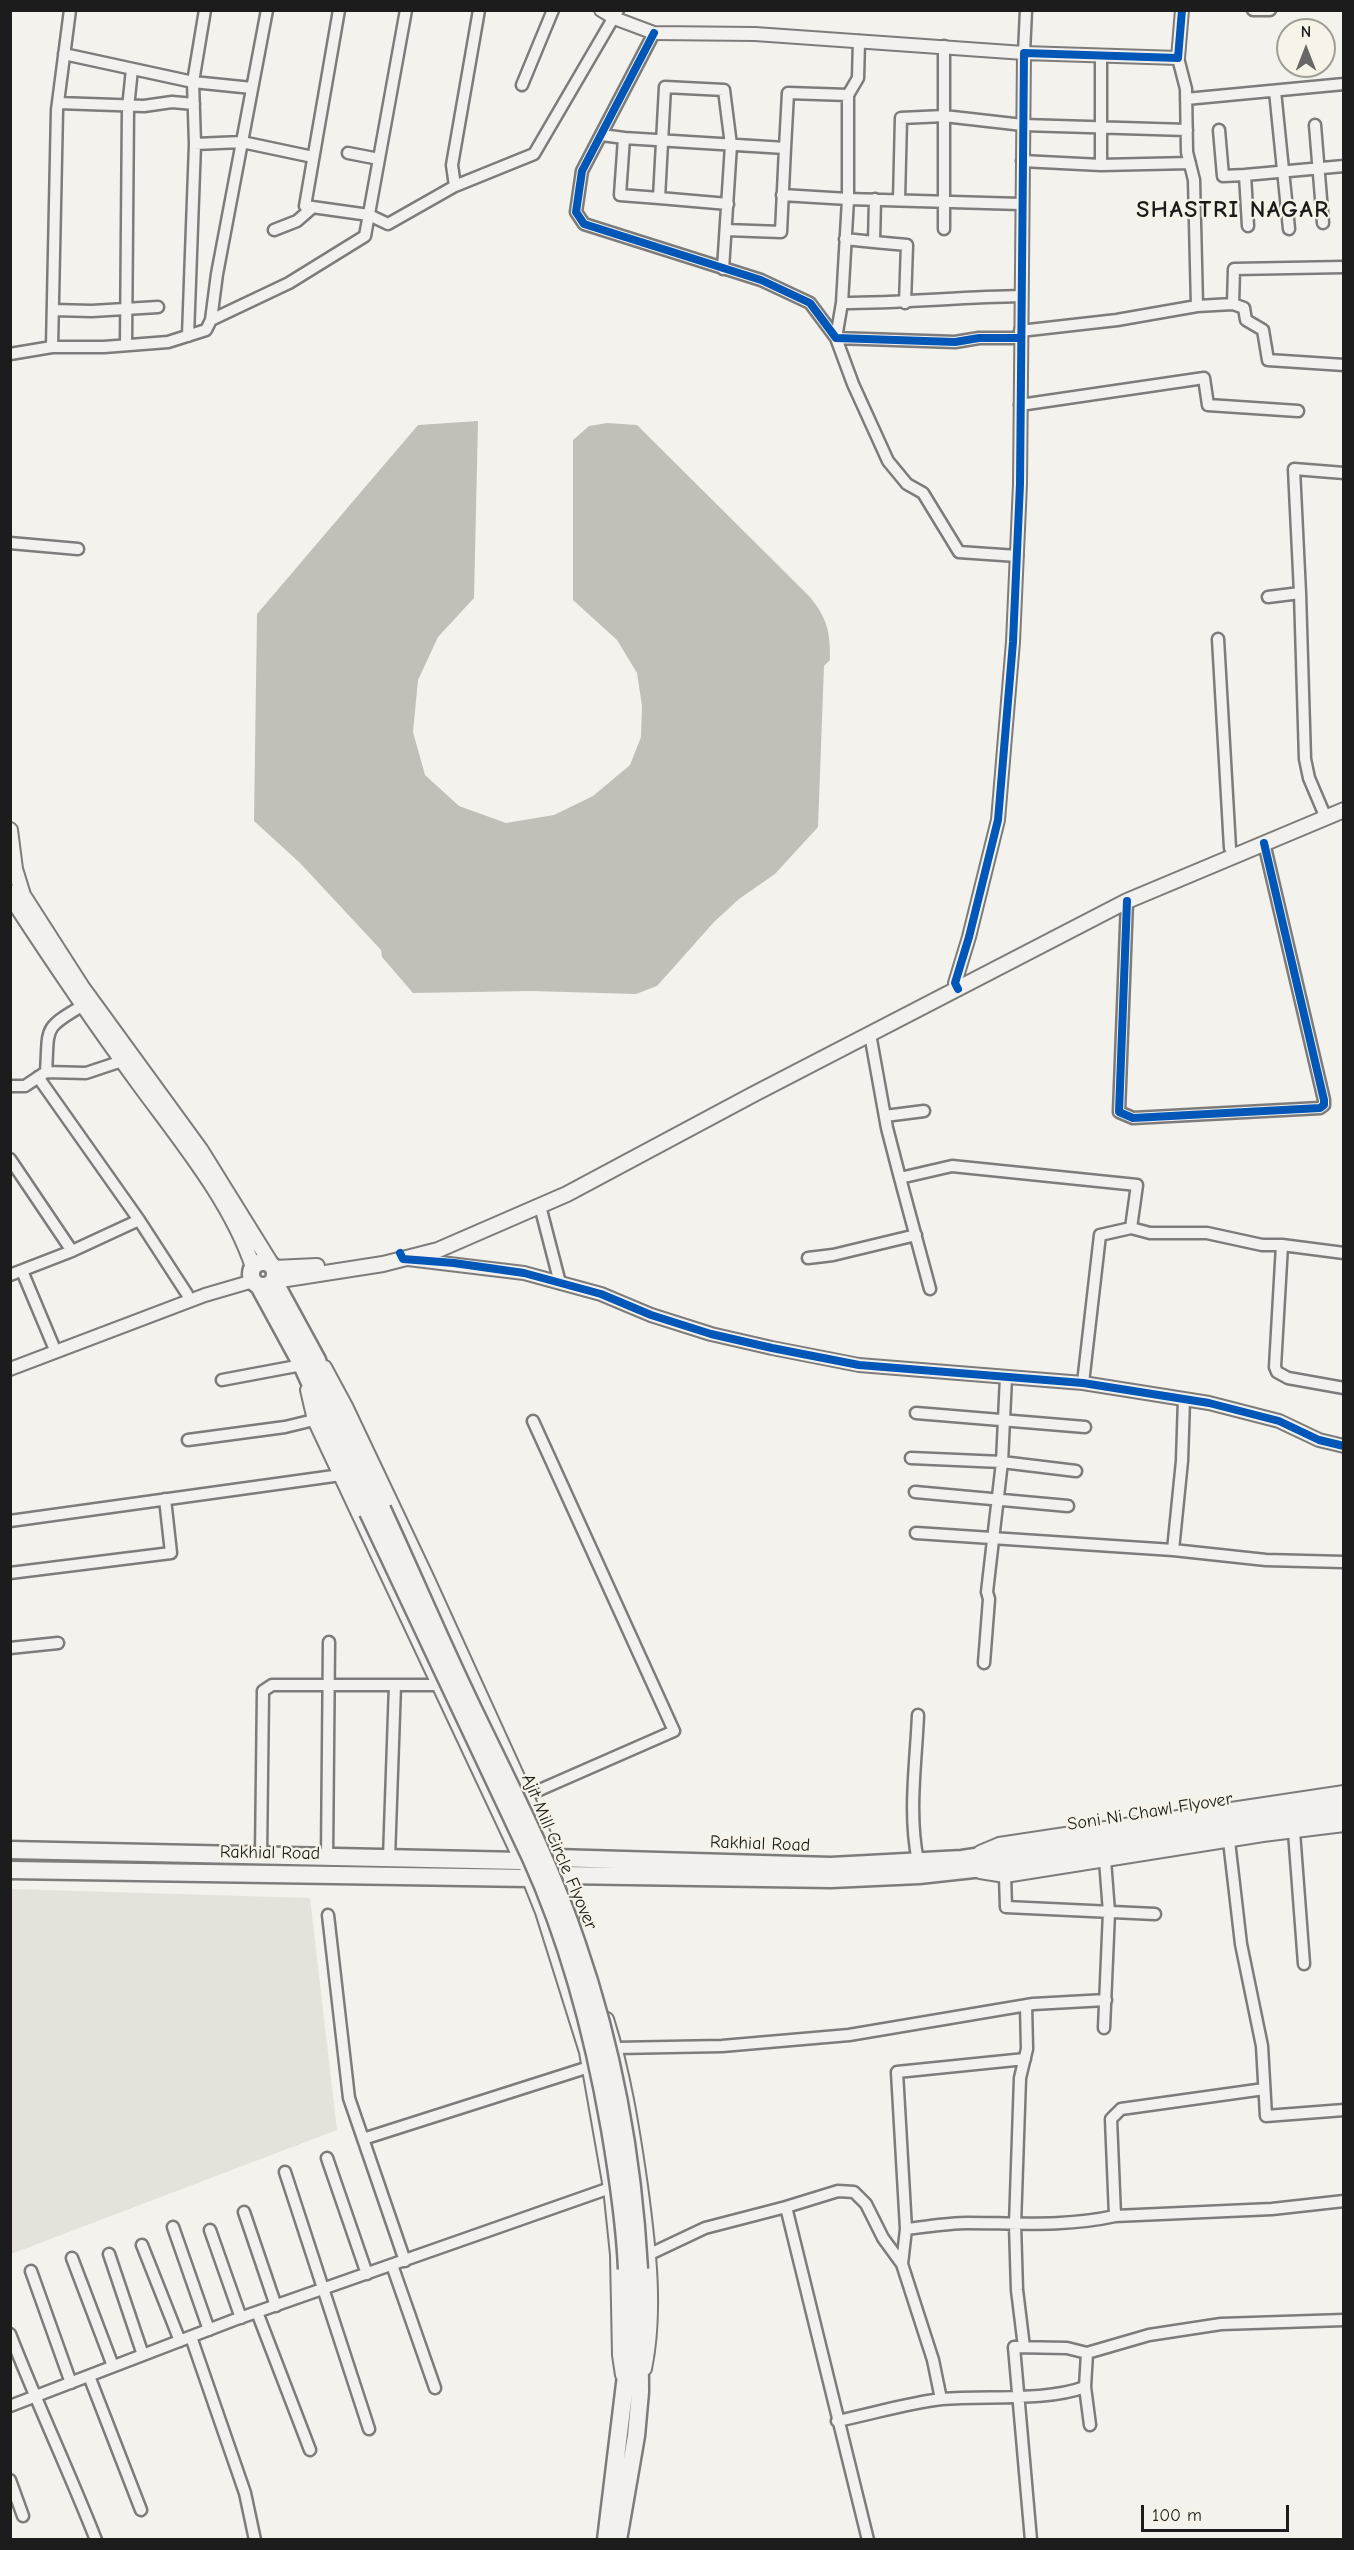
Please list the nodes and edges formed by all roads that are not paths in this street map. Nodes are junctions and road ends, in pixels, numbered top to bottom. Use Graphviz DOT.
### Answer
graph roads {
  1 [pos="70,10"];
  2 [pos="205,10"];
  3 [pos="267,10"];
  4 [pos="339,10"];
  5 [pos="406,10"];
  6 [pos="479,10"];
  7 [pos="553,10"];
  8 [pos="602,10"];
  9 [pos="1026,10"];
  10 [pos="1182,10"];
  11 [pos="1253,10"];
  12 [pos="1270,10"];
  13 [pos="616,14"];
  14 [pos="654,33"];
  15 [pos="859,41"];
  16 [pos="945,46"];
  17 [pos="1024,53"];
  18 [pos="64,54"];
  19 [pos="1101,56"];
  20 [pos="1178,58"];
  21 [pos="132,69"];
  22 [pos="193,82"];
  23 [pos="1344,84"];
  24 [pos="522,85"];
  25 [pos="252,88"];
  26 [pos="1275,91"];
  27 [pos="848,95"];
  28 [pos="1186,99"];
  29 [pos="57,103"];
  30 [pos="194,104"];
  31 [pos="128,105"];
  32 [pos="944,116"];
  33 [pos="1023,125"];
  34 [pos="1315,125"];
  35 [pos="1101,128"];
  36 [pos="1187,130"];
  37 [pos="1219,130"];
  38 [pos="602,135"];
  39 [pos="624,138"];
  40 [pos="242,142"];
  41 [pos="662,142"];
  42 [pos="195,144"];
  43 [pos="730,145"];
  44 [pos="785,148"];
  45 [pos="348,153"];
  46 [pos="313,157"];
  47 [pos="379,159"];
  48 [pos="1022,161"];
  49 [pos="1190,163"];
  50 [pos="1101,165"];
  51 [pos="1344,166"];
  52 [pos="1319,169"];
  53 [pos="1283,172"];
  54 [pos="1245,175"];
  55 [pos="455,186"];
  56 [pos="782,195"];
  57 [pos="659,198"];
  58 [pos="848,199"];
  59 [pos="875,199"];
  60 [pos="899,200"];
  61 [pos="943,202"];
  62 [pos="728,204"];
  63 [pos="1022,204"];
  64 [pos="312,207"];
  65 [pos="369,215"];
  66 [pos="1323,223"];
  67 [pos="387,224"];
  68 [pos="1248,226"];
  69 [pos="944,229"];
  70 [pos="1289,229"];
  71 [pos="274,230"];
  72 [pos="726,230"];
  73 [pos="365,236"];
  74 [pos="845,239"];
  75 [pos="874,242"];
  76 [pos="1344,267"];
  77 [pos="723,269"];
  78 [pos="1020,296"];
  79 [pos="842,303"];
  80 [pos="905,303"];
  81 [pos="1233,304"];
  82 [pos="1197,306"];
  83 [pos="158,307"];
  84 [pos="126,309"];
  85 [pos="52,310"];
  86 [pos="212,320"];
  87 [pos="1020,334"];
  88 [pos="188,336"];
  89 [pos="836,338"];
  90 [pos="126,345"];
  91 [pos="52,347"];
  92 [pos="10,354"];
  93 [pos="1344,365"];
  94 [pos="1020,405"];
  95 [pos="1298,411"];
  96 [pos="1344,473"];
  97 [pos="10,543"];
  98 [pos="78,549"];
  99 [pos="1017,556"];
  100 [pos="1300,593"];
  101 [pos="1268,597"];
  102 [pos="1218,639"];
  103 [pos="1344,803"];
  104 [pos="1344,810"];
  105 [pos="1323,811"];
  106 [pos="10,830"];
  107 [pos="1264,843"];
  108 [pos="1230,848"];
  109 [pos="10,892"];
  110 [pos="1127,901"];
  111 [pos="956,986"];
  112 [pos="82,1006"];
  113 [pos="870,1034"];
  114 [pos="122,1061"];
  115 [pos="42,1075"];
  116 [pos="10,1086"];
  117 [pos="924,1111"];
  118 [pos="885,1116"];
  119 [pos="10,1159"];
  120 [pos="900,1178"];
  121 [pos="540,1206"];
  122 [pos="139,1220"];
  123 [pos="1131,1228"];
  124 [pos="916,1235"];
  125 [pos="1282,1245"];
  126 [pos="72,1251"];
  127 [pos="1344,1253"];
  128 [pos="401,1256"];
  129 [pos="807,1258"];
  130 [pos="22,1270"];
  131 [pos="262,1274"];
  132 [pos="10,1275"];
  133 [pos="560,1283"];
  134 [pos="930,1289"];
  135 [pos="187,1294"];
  136 [pos="53,1345"];
  137 [pos="10,1362"];
  138 [pos="309,1363"];
  139 [pos="10,1369"];
  140 [pos="1006,1377"];
  141 [pos="222,1380"];
  142 [pos="1083,1383"];
  143 [pos="1344,1388"];
  144 [pos="1184,1399"];
  145 [pos="916,1413"];
  146 [pos="314,1420"];
  147 [pos="1005,1420"];
  148 [pos="533,1421"];
  149 [pos="1085,1427"];
  150 [pos="188,1440"];
  151 [pos="1344,1446"];
  152 [pos="910,1458"];
  153 [pos="1002,1462"];
  154 [pos="1076,1471"];
  155 [pos="340,1475"];
  156 [pos="915,1492"];
  157 [pos="165,1499"];
  158 [pos="998,1499"];
  159 [pos="1068,1506"];
  160 [pos="10,1521"];
  161 [pos="916,1533"];
  162 [pos="993,1539"];
  163 [pos="1173,1550"];
  164 [pos="1344,1562"];
  165 [pos="10,1573"];
  166 [pos="330,1642"];
  167 [pos="58,1643"];
  168 [pos="10,1648"];
  169 [pos="984,1663"];
  170 [pos="395,1684"];
  171 [pos="330,1685"];
  172 [pos="439,1685"];
  173 [pos="918,1715"];
  174 [pos="1344,1792"];
  175 [pos="528,1794"];
  176 [pos="1344,1802"];
  177 [pos="1344,1817"];
  178 [pos="1344,1825"];
  179 [pos="1294,1832"];
  180 [pos="1230,1841"];
  181 [pos="10,1850"];
  182 [pos="261,1856"];
  183 [pos="327,1857"];
  184 [pos="389,1858"];
  185 [pos="555,1858"];
  186 [pos="1105,1860"];
  187 [pos="521,1861"];
  188 [pos="918,1862"];
  189 [pos="963,1864"];
  190 [pos="1002,1866"];
  191 [pos="10,1870"];
  192 [pos="562,1875"];
  193 [pos="529,1878"];
  194 [pos="1109,1912"];
  195 [pos="1155,1914"];
  196 [pos="328,1916"];
  197 [pos="1304,1964"];
  198 [pos="1106,2000"];
  199 [pos="1026,2005"];
  200 [pos="1104,2028"];
  201 [pos="616,2048"];
  202 [pos="1025,2059"];
  203 [pos="589,2067"];
  204 [pos="1264,2089"];
  205 [pos="1344,2110"];
  206 [pos="363,2139"];
  207 [pos="327,2158"];
  208 [pos="285,2172"];
  209 [pos="610,2188"];
  210 [pos="1344,2200"];
  211 [pos="786,2207"];
  212 [pos="244,2212"];
  213 [pos="1115,2216"];
  214 [pos="1015,2225"];
  215 [pos="173,2226"];
  216 [pos="906,2229"];
  217 [pos="210,2230"];
  218 [pos="142,2245"];
  219 [pos="109,2254"];
  220 [pos="650,2254"];
  221 [pos="617,2255"];
  222 [pos="72,2258"];
  223 [pos="405,2261"];
  224 [pos="902,2264"];
  225 [pos="392,2265"];
  226 [pos="31,2271"];
  227 [pos="367,2274"];
  228 [pos="324,2289"];
  229 [pos="276,2306"];
  230 [pos="257,2312"];
  231 [pos="241,2318"];
  232 [pos="1344,2320"];
  233 [pos="209,2330"];
  234 [pos="10,2334"];
  235 [pos="191,2337"];
  236 [pos="180,2341"];
  237 [pos="1024,2347"];
  238 [pos="1087,2353"];
  239 [pos="142,2355"];
  240 [pos="113,2366"];
  241 [pos="89,2376"];
  242 [pos="71,2382"];
  243 [pos="1085,2387"];
  244 [pos="435,2388"];
  245 [pos="632,2392"];
  246 [pos="34,2397"];
  247 [pos="1020,2397"];
  248 [pos="941,2399"];
  249 [pos="10,2406"];
  250 [pos="837,2421"];
  251 [pos="1090,2425"];
  252 [pos="369,2430"];
  253 [pos="310,2450"];
  254 [pos="10,2480"];
  255 [pos="141,2510"];
  256 [pos="23,2516"];
  257 [pos="96,2540"];
  258 [pos="255,2540"];
  259 [pos="606,2540"];
  260 [pos="618,2540"];
  261 [pos="868,2540"];
  262 [pos="1031,2540"];
  1 -- 18 [label="street"];
  2 -- 22 [label="street"];
  3 -- 25 [label="street"];
  4 -- 46 [label="street"];
  5 -- 47 [label="street"];
  6 -- 55 [label="street"];
  7 -- 24 [label="street"];
  8 -- 13 [label="street"];
  9 -- 17 [label="street"];
  10 -- 20 [label="street"];
  11 -- 12 [label="street"];
  13 -- 14 [label="street"];
  13 -- 55 [label="street"];
  14 -- 15 [label="street"];
  14 -- 38 [label="street"];
  15 -- 16 [label="street"];
  15 -- 27 [label="street"];
  16 -- 17 [label="street"];
  16 -- 32 [label="street"];
  17 -- 19 [label="street"];
  17 -- 33 [label="street"];
  18 -- 21 [label="street"];
  18 -- 29 [label="street"];
  19 -- 20 [label="street"];
  19 -- 35 [label="street"];
  20 -- 28 [label="street"];
  21 -- 22 [label="street"];
  21 -- 31 [label="street"];
  22 -- 25 [label="street"];
  22 -- 30 [label="street"];
  23 -- 26 [label="street"];
  25 -- 40 [label="street"];
  26 -- 28 [label="street"];
  26 -- 53 [label="street"];
  27 -- 44 [label="street"];
  27 -- 58 [label="street"];
  28 -- 36 [label="street"];
  29 -- 31 [label="street"];
  29 -- 85 [label="street"];
  30 -- 31 [label="street"];
  30 -- 42 [label="street"];
  31 -- 84 [label="street"];
  32 -- 33 [label="street"];
  32 -- 60 [label="street"];
  32 -- 61 [label="street"];
  33 -- 35 [label="street"];
  33 -- 48 [label="street"];
  34 -- 52 [label="street"];
  35 -- 36 [label="street"];
  35 -- 50 [label="street"];
  36 -- 49 [label="street"];
  37 -- 54 [label="street"];
  38 -- 39 [label="street"];
  38 -- 77 [label="street"];
  39 -- 41 [label="street"];
  39 -- 57 [label="street"];
  40 -- 42 [label="street"];
  40 -- 46 [label="street"];
  40 -- 86 [label="street"];
  41 -- 43 [label="street"];
  41 -- 43 [label="street"];
  41 -- 57 [label="street"];
  42 -- 88 [label="street"];
  43 -- 44 [label="street"];
  43 -- 62 [label="street"];
  44 -- 56 [label="street"];
  45 -- 47 [label="street"];
  46 -- 64 [label="street"];
  47 -- 65 [label="street"];
  48 -- 50 [label="street"];
  48 -- 63 [label="street"];
  49 -- 50 [label="street"];
  49 -- 82 [label="street"];
  51 -- 52 [label="street"];
  52 -- 53 [label="street"];
  52 -- 66 [label="street"];
  53 -- 54 [label="street"];
  53 -- 70 [label="street"];
  54 -- 68 [label="street"];
  55 -- 67 [label="street"];
  56 -- 58 [label="street"];
  56 -- 72 [label="street"];
  57 -- 62 [label="street"];
  58 -- 59 [label="street"];
  58 -- 74 [label="street"];
  59 -- 60 [label="street"];
  59 -- 75 [label="street"];
  60 -- 61 [label="street"];
  61 -- 63 [label="street"];
  61 -- 69 [label="street"];
  62 -- 72 [label="street"];
  63 -- 78 [label="street"];
  64 -- 65 [label="street"];
  64 -- 71 [label="street"];
  65 -- 67 [label="street"];
  65 -- 73 [label="street"];
  67 -- 73 [label="street"];
  72 -- 77 [label="street"];
  73 -- 86 [label="street"];
  74 -- 75 [label="street"];
  74 -- 79 [label="street"];
  75 -- 80 [label="street"];
  76 -- 81 [label="street"];
  77 -- 89 [label="street"];
  78 -- 80 [label="street"];
  78 -- 87 [label="street"];
  79 -- 80 [label="street"];
  79 -- 89 [label="street"];
  81 -- 82 [label="street"];
  81 -- 93 [label="street"];
  82 -- 87 [label="street"];
  83 -- 84 [label="street"];
  84 -- 85 [label="street"];
  84 -- 90 [label="street"];
  85 -- 91 [label="street"];
  86 -- 88 [label="street"];
  87 -- 89 [label="street"];
  87 -- 94 [label="street"];
  88 -- 90 [label="street"];
  89 -- 99 [label="street"];
  90 -- 91 [label="street"];
  91 -- 92 [label="street"];
  94 -- 95 [label="street"];
  94 -- 99 [label="street"];
  96 -- 100 [label="street"];
  97 -- 98 [label="street"];
  99 -- 111 [label="street"];
  100 -- 101 [label="street"];
  100 -- 105 [label="street"];
  102 -- 108 [label="street"];
  103 -- 105 [label="main road"];
  104 -- 107 [label="main road"];
  105 -- 108 [label="main road"];
  106 -- 131 [label="main road"];
  107 -- 110 [label="main road"];
  107 -- 110 [label="street"];
  108 -- 111 [label="main road"];
  109 -- 112 [label="main road"];
  110 -- 111 [label="main road"];
  111 -- 113 [label="main road"];
  111 -- 128 [label="main road"];
  112 -- 114 [label="main road"];
  112 -- 115 [label="street"];
  113 -- 118 [label="street"];
  113 -- 121 [label="main road"];
  114 -- 115 [label="street"];
  114 -- 131 [label="main road"];
  115 -- 116 [label="street"];
  115 -- 122 [label="street"];
  117 -- 118 [label="street"];
  118 -- 120 [label="street"];
  119 -- 126 [label="street"];
  120 -- 123 [label="street"];
  120 -- 124 [label="street"];
  121 -- 128 [label="main road"];
  121 -- 133 [label="street"];
  122 -- 126 [label="street"];
  122 -- 135 [label="street"];
  123 -- 125 [label="street"];
  123 -- 142 [label="street"];
  124 -- 129 [label="street"];
  124 -- 134 [label="street"];
  125 -- 127 [label="street"];
  125 -- 143 [label="street"];
  126 -- 130 [label="street"];
  128 -- 131 [label="main road"];
  128 -- 133 [label="street"];
  130 -- 132 [label="street"];
  130 -- 136 [label="street"];
  131 -- 135 [label="street"];
  131 -- 138 [label="main road, Ajit Mill Circle Flyover"];
  131 -- 139 [label="street"];
  133 -- 140 [label="street"];
  135 -- 136 [label="street"];
  136 -- 137 [label="street"];
  138 -- 141 [label="street"];
  138 -- 146 [label="street"];
  138 -- 175 [label="street"];
  138 -- 245 [label="main road, Ajit Mill Circle Flyover, bridge"];
  140 -- 142 [label="street"];
  140 -- 147 [label="street"];
  142 -- 144 [label="street"];
  144 -- 151 [label="street"];
  144 -- 163 [label="street"];
  145 -- 147 [label="street"];
  146 -- 150 [label="street"];
  146 -- 155 [label="street"];
  147 -- 149 [label="street"];
  147 -- 153 [label="street"];
  148 -- 175 [label="street"];
  152 -- 153 [label="street"];
  153 -- 154 [label="street"];
  153 -- 158 [label="street"];
  155 -- 157 [label="street"];
  155 -- 172 [label="street"];
  156 -- 158 [label="street"];
  157 -- 160 [label="street"];
  157 -- 165 [label="street"];
  158 -- 159 [label="street"];
  158 -- 162 [label="street"];
  161 -- 162 [label="street"];
  162 -- 163 [label="street"];
  162 -- 169 [label="street"];
  163 -- 164 [label="street"];
  166 -- 171 [label="street"];
  167 -- 168 [label="street"];
  170 -- 171 [label="street"];
  170 -- 172 [label="street"];
  170 -- 184 [label="street"];
  171 -- 182 [label="street"];
  171 -- 183 [label="street"];
  172 -- 187 [label="street"];
  173 -- 188 [label="street"];
  174 -- 189 [label="street"];
  175 -- 185 [label="street"];
  176 -- 190 [label="main road, Soni Ni Chawl Flyover"];
  177 -- 190 [label="main road, Soni Ni Chawl Flyover"];
  178 -- 179 [label="street"];
  179 -- 180 [label="street"];
  179 -- 197 [label="street"];
  180 -- 186 [label="street"];
  180 -- 204 [label="street"];
  181 -- 182 [label="main road, Rakhial Road"];
  182 -- 183 [label="main road, Rakhial Road"];
  183 -- 184 [label="main road, Rakhial Road"];
  184 -- 187 [label="main road, Rakhial Road"];
  185 -- 187 [label="street"];
  185 -- 188 [label="main road, Rakhial Road"];
  185 -- 192 [label="street"];
  186 -- 190 [label="street"];
  186 -- 194 [label="street"];
  187 -- 193 [label="street"];
  188 -- 189 [label="main road, Rakhial Road"];
  189 -- 190 [label="main road, Soni Ni Chawl Flyover"];
  189 -- 192 [label="main road, Rakhial Road"];
  190 -- 194 [label="street"];
  191 -- 193 [label="main road, Rakhial Road"];
  192 -- 193 [label="street"];
  192 -- 201 [label="street"];
  193 -- 203 [label="street"];
  194 -- 195 [label="street"];
  194 -- 198 [label="street"];
  196 -- 206 [label="street"];
  198 -- 199 [label="street"];
  198 -- 200 [label="street"];
  199 -- 201 [label="street"];
  199 -- 202 [label="street"];
  201 -- 220 [label="street"];
  202 -- 214 [label="street"];
  202 -- 216 [label="street"];
  203 -- 206 [label="street"];
  203 -- 209 [label="street"];
  204 -- 205 [label="street"];
  204 -- 213 [label="street"];
  206 -- 223 [label="street"];
  207 -- 227 [label="street"];
  208 -- 228 [label="street"];
  209 -- 221 [label="street"];
  209 -- 223 [label="street"];
  210 -- 213 [label="street"];
  211 -- 220 [label="street"];
  211 -- 224 [label="street"];
  211 -- 250 [label="street"];
  212 -- 229 [label="street"];
  213 -- 214 [label="street"];
  214 -- 216 [label="street"];
  214 -- 237 [label="street"];
  215 -- 233 [label="street"];
  216 -- 224 [label="street"];
  217 -- 231 [label="street"];
  218 -- 236 [label="street"];
  219 -- 239 [label="street"];
  220 -- 221 [label="street"];
  220 -- 245 [label="street"];
  221 -- 245 [label="street"];
  222 -- 240 [label="street"];
  223 -- 225 [label="street"];
  224 -- 248 [label="street"];
  225 -- 227 [label="street"];
  225 -- 244 [label="street"];
  226 -- 242 [label="street"];
  227 -- 228 [label="street"];
  228 -- 229 [label="street"];
  228 -- 252 [label="street"];
  229 -- 230 [label="street"];
  230 -- 231 [label="street"];
  230 -- 253 [label="street"];
  231 -- 233 [label="street"];
  232 -- 238 [label="street"];
  233 -- 235 [label="street"];
  234 -- 246 [label="street"];
  235 -- 236 [label="street"];
  235 -- 258 [label="street"];
  236 -- 239 [label="street"];
  237 -- 238 [label="street"];
  237 -- 247 [label="street"];
  238 -- 243 [label="street"];
  239 -- 240 [label="street"];
  240 -- 241 [label="street"];
  241 -- 242 [label="street"];
  241 -- 255 [label="street"];
  242 -- 246 [label="street"];
  243 -- 247 [label="street"];
  243 -- 251 [label="street"];
  245 -- 259 [label="main road"];
  245 -- 260 [label="main road"];
  246 -- 249 [label="street"];
  246 -- 257 [label="street"];
  247 -- 248 [label="street"];
  247 -- 262 [label="street"];
  248 -- 250 [label="street"];
  250 -- 261 [label="street"];
  254 -- 256 [label="street"];
}
